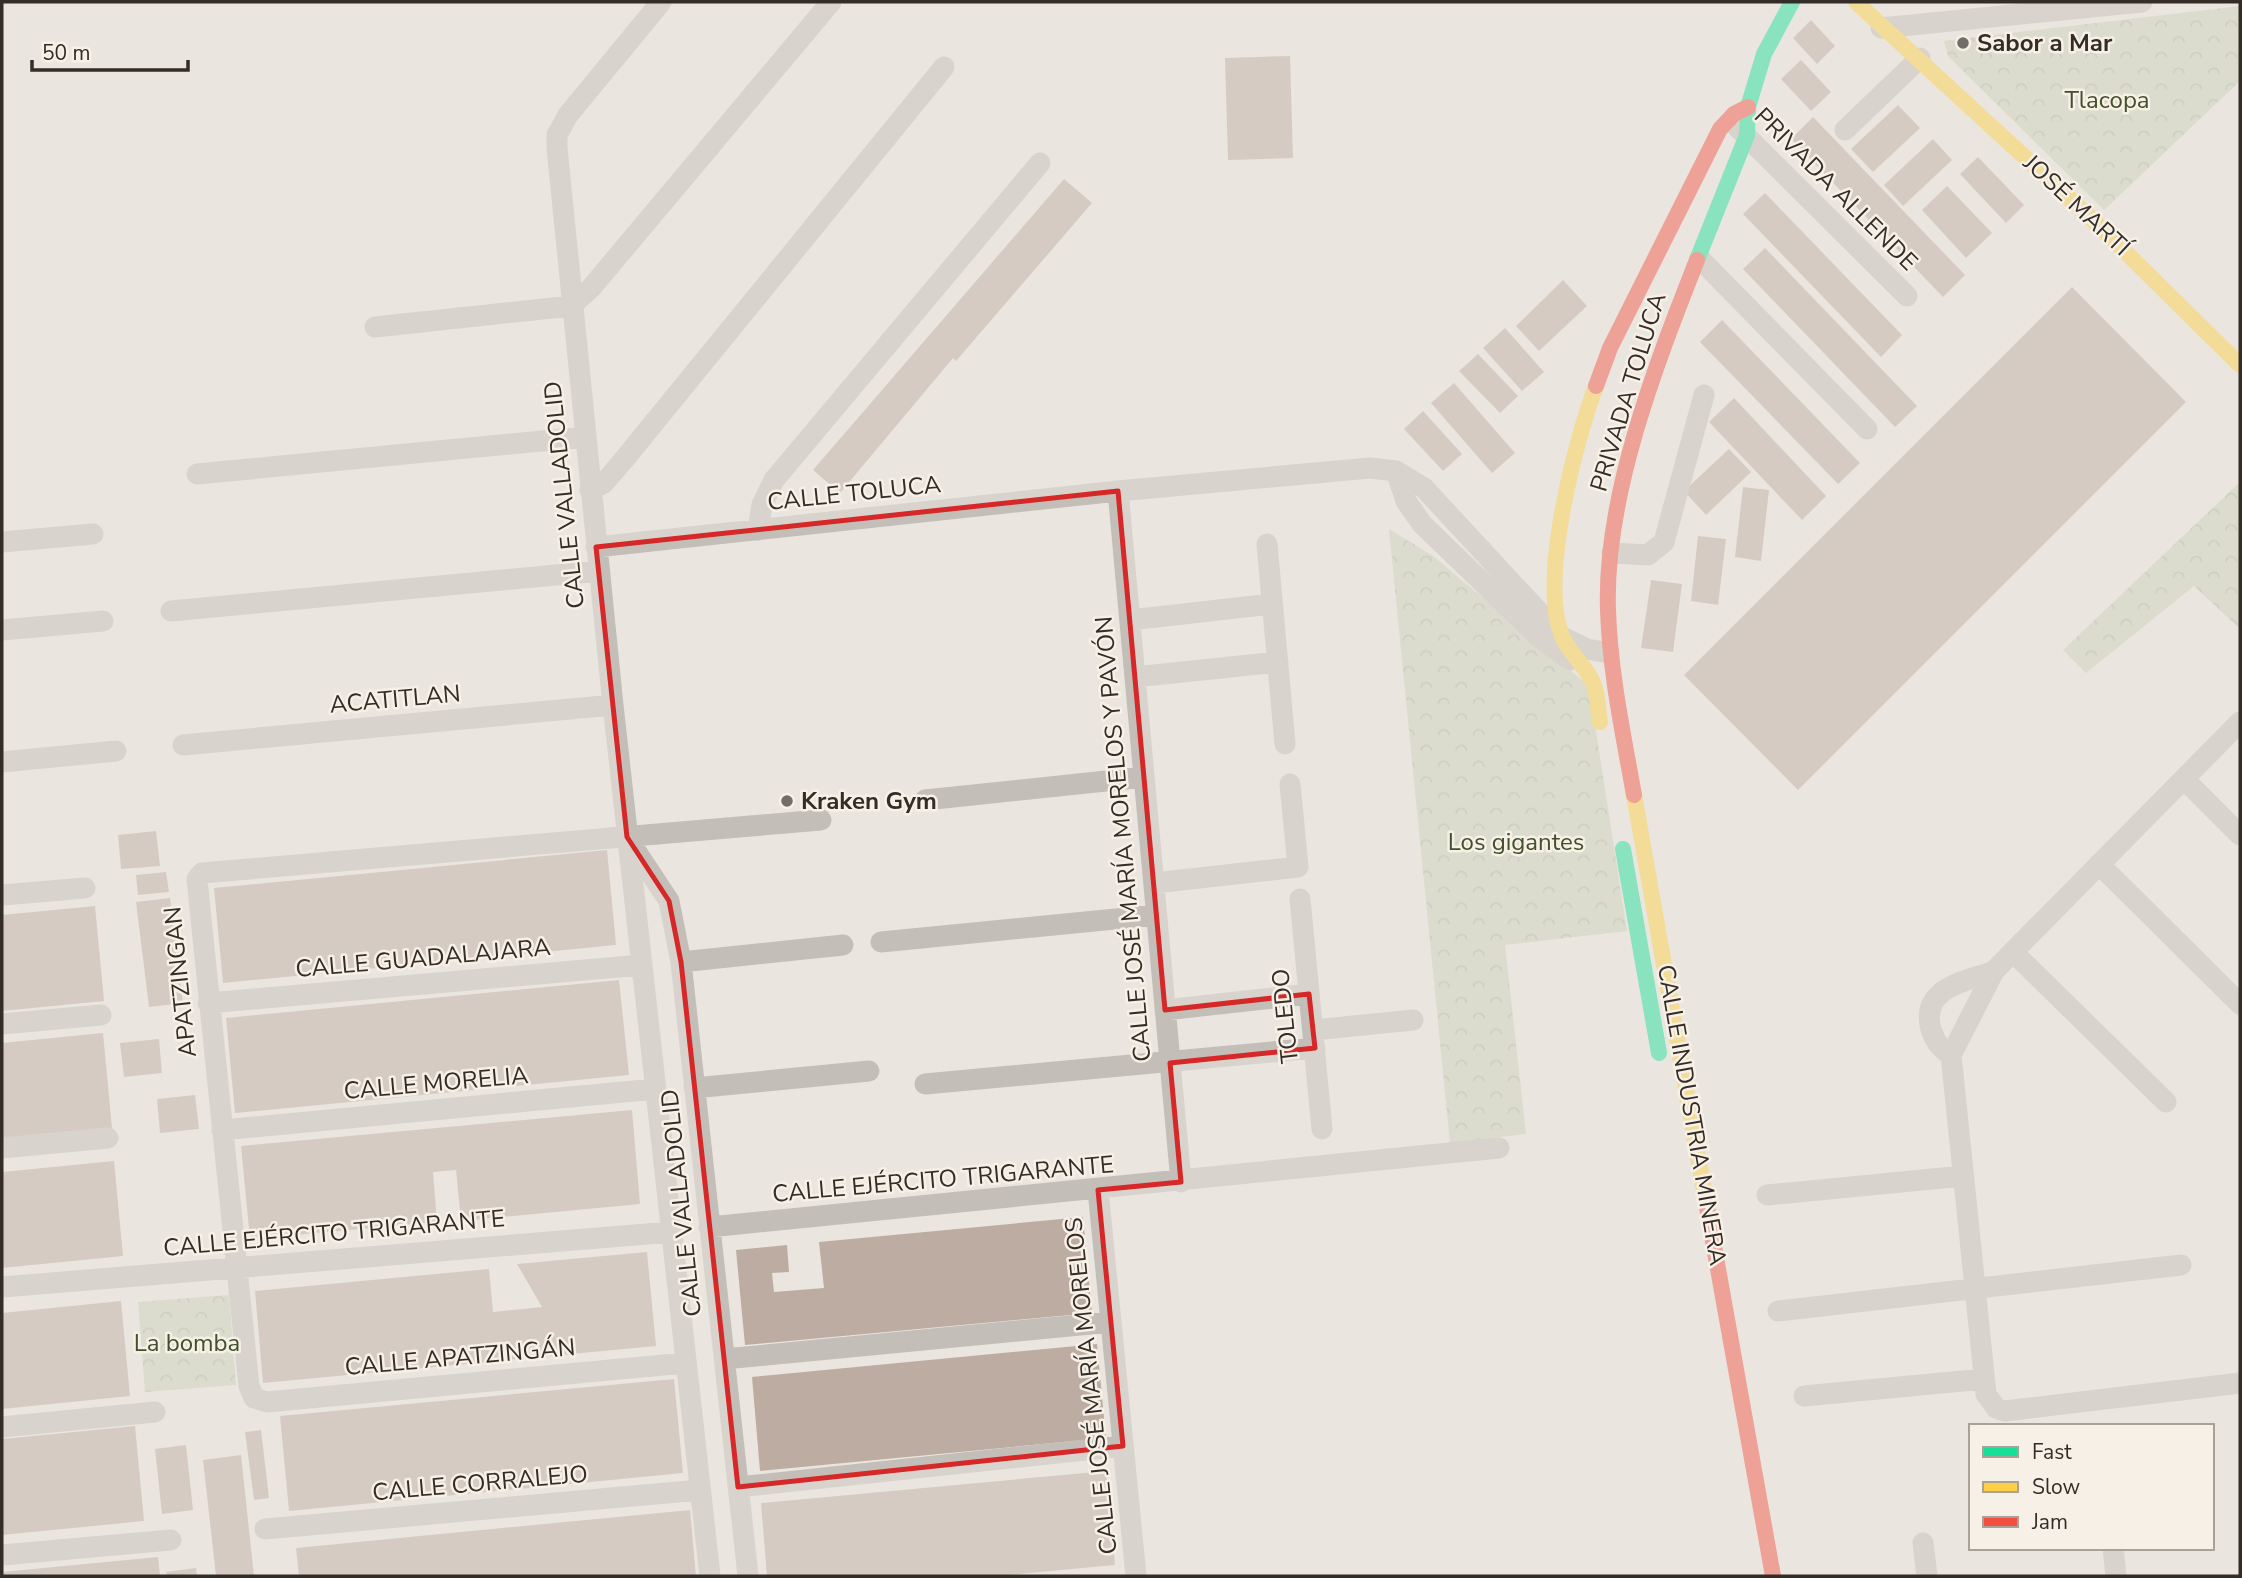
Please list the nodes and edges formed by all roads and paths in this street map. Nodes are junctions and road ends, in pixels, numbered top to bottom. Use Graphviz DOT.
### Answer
graph roads {
  1 [pos="661,2"];
  2 [pos="831,2"];
  3 [pos="1792,2"];
  4 [pos="1856,2"];
  5 [pos="1880,2"];
  6 [pos="2142,2"];
  7 [pos="2112,3"];
  8 [pos="2052,6"];
  9 [pos="1903,24"];
  10 [pos="1881,28"];
  11 [pos="1916,54"];
  12 [pos="944,67"];
  13 [pos="1748,107"];
  14 [pos="1727,119"];
  15 [pos="1845,130"];
  16 [pos="1747,135"];
  17 [pos="1040,163"];
  18 [pos="1700,259"];
  19 [pos="1907,296"];
  20 [pos="571,306"];
  21 [pos="375,327"];
  22 [pos="2240,365"];
  23 [pos="1704,395"];
  24 [pos="1867,429"];
  25 [pos="584,437"];
  26 [pos="1396,471"];
  27 [pos="197,474"];
  28 [pos="590,490"];
  29 [pos="1118,491"];
  30 [pos="758,530"];
  31 [pos="93,534"];
  32 [pos="2,542"];
  33 [pos="1267,544"];
  34 [pos="596,547"];
  35 [pos="1612,553"];
  36 [pos="598,571"];
  37 [pos="1272,604"];
  38 [pos="171,611"];
  39 [pos="1129,620"];
  40 [pos="103,621"];
  41 [pos="2,629"];
  42 [pos="1562,637"];
  43 [pos="1278,662"];
  44 [pos="1611,664"];
  45 [pos="1579,666"];
  46 [pos="1135,677"];
  47 [pos="613,705"];
  48 [pos="2240,722"];
  49 [pos="1604,741"];
  50 [pos="1285,744"];
  51 [pos="183,746"];
  52 [pos="116,751"];
  53 [pos="2,762"];
  54 [pos="1144,777"];
  55 [pos="2184,779"];
  56 [pos="1290,784"];
  57 [pos="925,800"];
  58 [pos="821,820"];
  59 [pos="2240,835"];
  60 [pos="627,837"];
  61 [pos="1621,837"];
  62 [pos="2099,864"];
  63 [pos="1154,883"];
  64 [pos="85,888"];
  65 [pos="2,895"];
  66 [pos="1300,899"];
  67 [pos="1156,915"];
  68 [pos="881,942"];
  69 [pos="843,945"];
  70 [pos="2013,952"];
  71 [pos="681,962"];
  72 [pos="642,965"];
  73 [pos="1994,971"];
  74 [pos="1309,994"];
  75 [pos="208,1003"];
  76 [pos="2240,1004"];
  77 [pos="1165,1010"];
  78 [pos="101,1015"];
  79 [pos="1413,1020"];
  80 [pos="2,1024"];
  81 [pos="1314,1039"];
  82 [pos="1951,1055"];
  83 [pos="1170,1062"];
  84 [pos="869,1071"];
  85 [pos="1662,1071"];
  86 [pos="925,1084"];
  87 [pos="695,1088"];
  88 [pos="655,1089"];
  89 [pos="2166,1102"];
  90 [pos="1322,1129"];
  91 [pos="222,1130"];
  92 [pos="108,1138"];
  93 [pos="2,1148"];
  94 [pos="1499,1149"];
  95 [pos="1963,1176"];
  96 [pos="1181,1182"];
  97 [pos="1098,1190"];
  98 [pos="1767,1195"];
  99 [pos="709,1227"];
  100 [pos="671,1232"];
  101 [pos="2181,1265"];
  102 [pos="235,1267"];
  103 [pos="2,1287"];
  104 [pos="1975,1289"];
  105 [pos="1778,1311"];
  106 [pos="1111,1322"];
  107 [pos="724,1359"];
  108 [pos="685,1363"];
  109 [pos="1984,1379"];
  110 [pos="2240,1383"];
  111 [pos="249,1386"];
  112 [pos="1804,1396"];
  113 [pos="155,1412"];
  114 [pos="2,1427"];
  115 [pos="1124,1446"];
  116 [pos="738,1487"];
  117 [pos="700,1490"];
  118 [pos="265,1529"];
  119 [pos="171,1540"];
  120 [pos="1923,1543"];
  121 [pos="2113,1550"];
  122 [pos="2,1555"];
  123 [pos="710,1576"];
  124 [pos="748,1576"];
  125 [pos="1136,1576"];
  126 [pos="1773,1576"];
  127 [pos="1927,1576"];
  128 [pos="2116,1576"];
  1 -- 20 [label="street, CALLE VALLADOLID"];
  2 -- 20 [label="street"];
  3 -- 13 [label="main road, PRIVADA TOLUCA"];
  4 -- 10 [label="main road, JOSÉ MARTÍ"];
  5 -- 9 [label="main road, JOSÉ MARTÍ"];
  6 -- 7 [label="street"];
  7 -- 8 [label="street"];
  8 -- 9 [label="street"];
  9 -- 10 [label="street"];
  9 -- 11 [label="main road, JOSÉ MARTÍ"];
  10 -- 11 [label="main road, JOSÉ MARTÍ"];
  11 -- 15 [label="street"];
  11 -- 22 [label="main road, JOSÉ MARTÍ"];
  12 -- 28 [label="street"];
  13 -- 14 [label="main road"];
  13 -- 16 [label="main road, PRIVADA TOLUCA"];
  14 -- 16 [label="street, PRIVADA ALLENDE"];
  14 -- 42 [label="main road, PRIVADA TOLUCA"];
  16 -- 18 [label="main road, PRIVADA TOLUCA"];
  16 -- 19 [label="street, PRIVADA ALLENDE"];
  17 -- 30 [label="street"];
  18 -- 24 [label="street"];
  18 -- 35 [label="main road, PRIVADA TOLUCA"];
  20 -- 21 [label="street"];
  20 -- 25 [label="street, CALLE VALLADOLID"];
  23 -- 35 [label="street"];
  25 -- 27 [label="street"];
  25 -- 28 [label="street, CALLE VALLADOLID"];
  26 -- 29 [label="street, PRIVADA TOLUCA"];
  26 -- 42 [label="street, PRIVADA TOLUCA"];
  26 -- 45 [label="street"];
  28 -- 34 [label="street, CALLE VALLADOLID"];
  29 -- 30 [label="street, CALLE TOLUCA"];
  29 -- 39 [label="street, CALLE JOSÉ MARÍA MORELOS Y PAVÓN"];
  30 -- 34 [label="street, CALLE TOLUCA"];
  31 -- 32 [label="street"];
  33 -- 37 [label="street"];
  34 -- 36 [label="street, CALLE VALLADOLID"];
  35 -- 44 [label="main road, PRIVADA TOLUCA"];
  36 -- 38 [label="street"];
  36 -- 47 [label="street, CALLE VALLADOLID"];
  37 -- 39 [label="street"];
  37 -- 43 [label="street"];
  39 -- 46 [label="street, CALLE JOSÉ MARÍA MORELOS Y PAVÓN"];
  40 -- 41 [label="street"];
  42 -- 44 [label="street, PRIVADA TOLUCA"];
  42 -- 45 [label="main road, PRIVADA TOLUCA"];
  43 -- 46 [label="street"];
  43 -- 50 [label="street"];
  44 -- 45 [label="street"];
  44 -- 126 [label="main road, CALLE INDUSTRIA MINERA"];
  45 -- 49 [label="main road"];
  46 -- 54 [label="street, CALLE JOSÉ MARÍA MORELOS Y PAVÓN"];
  47 -- 51 [label="street, ACATITLAN"];
  47 -- 60 [label="street, CALLE VALLADOLID"];
  48 -- 55 [label="street"];
  52 -- 53 [label="street"];
  54 -- 57 [label="street"];
  54 -- 63 [label="street, CALLE JOSÉ MARÍA MORELOS Y PAVÓN"];
  55 -- 59 [label="street"];
  55 -- 62 [label="street"];
  56 -- 63 [label="street"];
  58 -- 60 [label="street"];
  60 -- 71 [label="street, CALLE VALLADOLID"];
  60 -- 72 [label="street, CALLE VALLADOLID"];
  60 -- 75 [label="street, APATZINGAN"];
  61 -- 85 [label="main road, CALLE INDUSTRIA MINERA"];
  62 -- 70 [label="street"];
  62 -- 76 [label="street"];
  63 -- 67 [label="street, CALLE JOSÉ MARÍA MORELOS Y PAVÓN"];
  64 -- 65 [label="street"];
  66 -- 74 [label="street, TOLEDO"];
  67 -- 68 [label="street"];
  67 -- 77 [label="street, CALLE JOSÉ MARÍA MORELOS Y PAVÓN"];
  69 -- 71 [label="street"];
  70 -- 73 [label="street"];
  70 -- 89 [label="street"];
  71 -- 87 [label="street, CALLE VALLADOLID"];
  72 -- 75 [label="street, CALLE GUADALAJARA"];
  72 -- 88 [label="street, CALLE VALLADOLID"];
  73 -- 82 [label="street"];
  73 -- 82 [label="street"];
  74 -- 77 [label="street"];
  74 -- 81 [label="street, TOLEDO"];
  75 -- 91 [label="street, APATZINGAN"];
  77 -- 83 [label="street, CALLE JOSÉ MARÍA MORELOS Y PAVÓN"];
  78 -- 80 [label="street"];
  79 -- 81 [label="street"];
  81 -- 83 [label="street"];
  81 -- 90 [label="street, TOLEDO"];
  82 -- 95 [label="street"];
  83 -- 86 [label="street"];
  83 -- 96 [label="street, CALLE JOSÉ MARÍA MORELOS Y PAVÓN"];
  84 -- 87 [label="street"];
  87 -- 99 [label="street, CALLE VALLADOLID"];
  88 -- 91 [label="street, CALLE MORELIA"];
  88 -- 100 [label="street, CALLE VALLADOLID"];
  91 -- 102 [label="street, APATZINGAN"];
  92 -- 93 [label="street"];
  94 -- 96 [label="street, CALLE EJÉRCITO TRIGARANTE"];
  95 -- 98 [label="street"];
  95 -- 104 [label="street"];
  96 -- 97 [label="street, CALLE EJÉRCITO TRIGARANTE"];
  97 -- 99 [label="street, CALLE EJÉRCITO TRIGARANTE"];
  97 -- 106 [label="street, CALLE JOSÉ MARÍA MORELOS"];
  99 -- 107 [label="street, CALLE VALLADOLID"];
  100 -- 102 [label="street, CALLE EJÉRCITO TRIGARANTE"];
  100 -- 108 [label="street, CALLE VALLADOLID"];
  101 -- 104 [label="street"];
  102 -- 103 [label="street, CALLE EJÉRCITO TRIGARANTE"];
  102 -- 111 [label="street, APATZINGAN"];
  104 -- 105 [label="street"];
  104 -- 109 [label="street"];
  106 -- 107 [label="street"];
  106 -- 115 [label="street, CALLE JOSÉ MARÍA MORELOS"];
  107 -- 116 [label="street, CALLE VALLADOLID"];
  108 -- 111 [label="street, CALLE APATZINGÁN"];
  108 -- 117 [label="street, CALLE VALLADOLID"];
  109 -- 110 [label="street"];
  109 -- 112 [label="street"];
  113 -- 114 [label="street"];
  115 -- 116 [label="street"];
  115 -- 125 [label="street, CALLE JOSÉ MARÍA MORELOS"];
  116 -- 124 [label="street, CALLE VALLADOLID"];
  117 -- 118 [label="street, CALLE CORRALEJO"];
  117 -- 123 [label="street, CALLE VALLADOLID"];
  119 -- 122 [label="street"];
  120 -- 127 [label="street"];
  121 -- 128 [label="street"];
}
